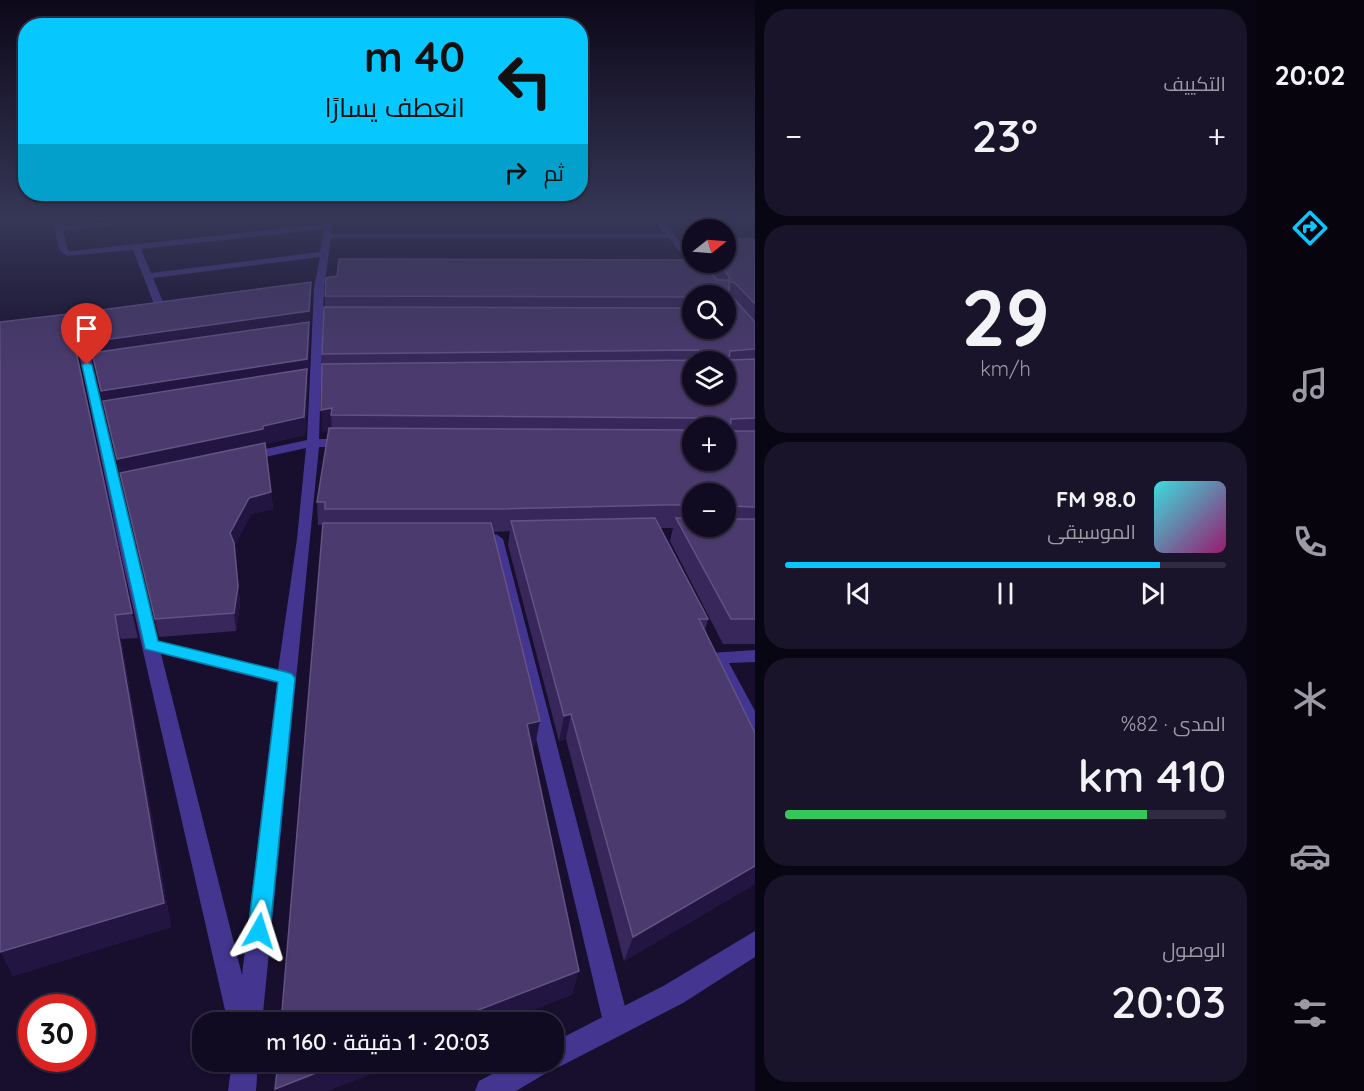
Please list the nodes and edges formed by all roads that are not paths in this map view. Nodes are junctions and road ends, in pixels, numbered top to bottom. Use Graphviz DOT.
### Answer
graph roads {
  1 [pos="145,268"];
  2 [pos="278,268"];
  3 [pos="324,268"];
  4 [pos="700,273"];
  5 [pos="149,276"];
  6 [pos="710,285"];
  7 [pos="172,308"];
  8 [pos="76,320"];
  9 [pos="313,443"];
  10 [pos="360,443"];
  11 [pos="231,460"];
  12 [pos="496,539"];
  13 [pos="151,645"];
  14 [pos="755,656"];
  15 [pos="286,678"];
  16 [pos="755,729"];
  17 [pos="755,942"];
  18 [pos="238,1012"];
  19 [pos="250,1012"];
  20 [pos="616,1022"];
  21 [pos="564,1051"];
  22 [pos="244,1072"];
  23 [pos="524,1072"];
  24 [pos="242,1091"];
  25 [pos="489,1091"];
  1 -- 5 [label="street"];
  2 -- 5 [label="street"];
  3 -- 9 [label="street"];
  4 -- 6 [label="street"];
  5 -- 7 [label="street"];
  8 -- 13 [label="street"];
  9 -- 10 [label="street"];
  9 -- 11 [label="street"];
  9 -- 15 [label="street"];
  12 -- 20 [label="street"];
  13 -- 15 [label="street"];
  13 -- 18 [label="street"];
  14 -- 16 [label="street"];
  15 -- 19 [label="street"];
  17 -- 20 [label="street"];
  20 -- 21 [label="street"];
  22 -- 24 [label="street"];
  23 -- 25 [label="street"];
}
